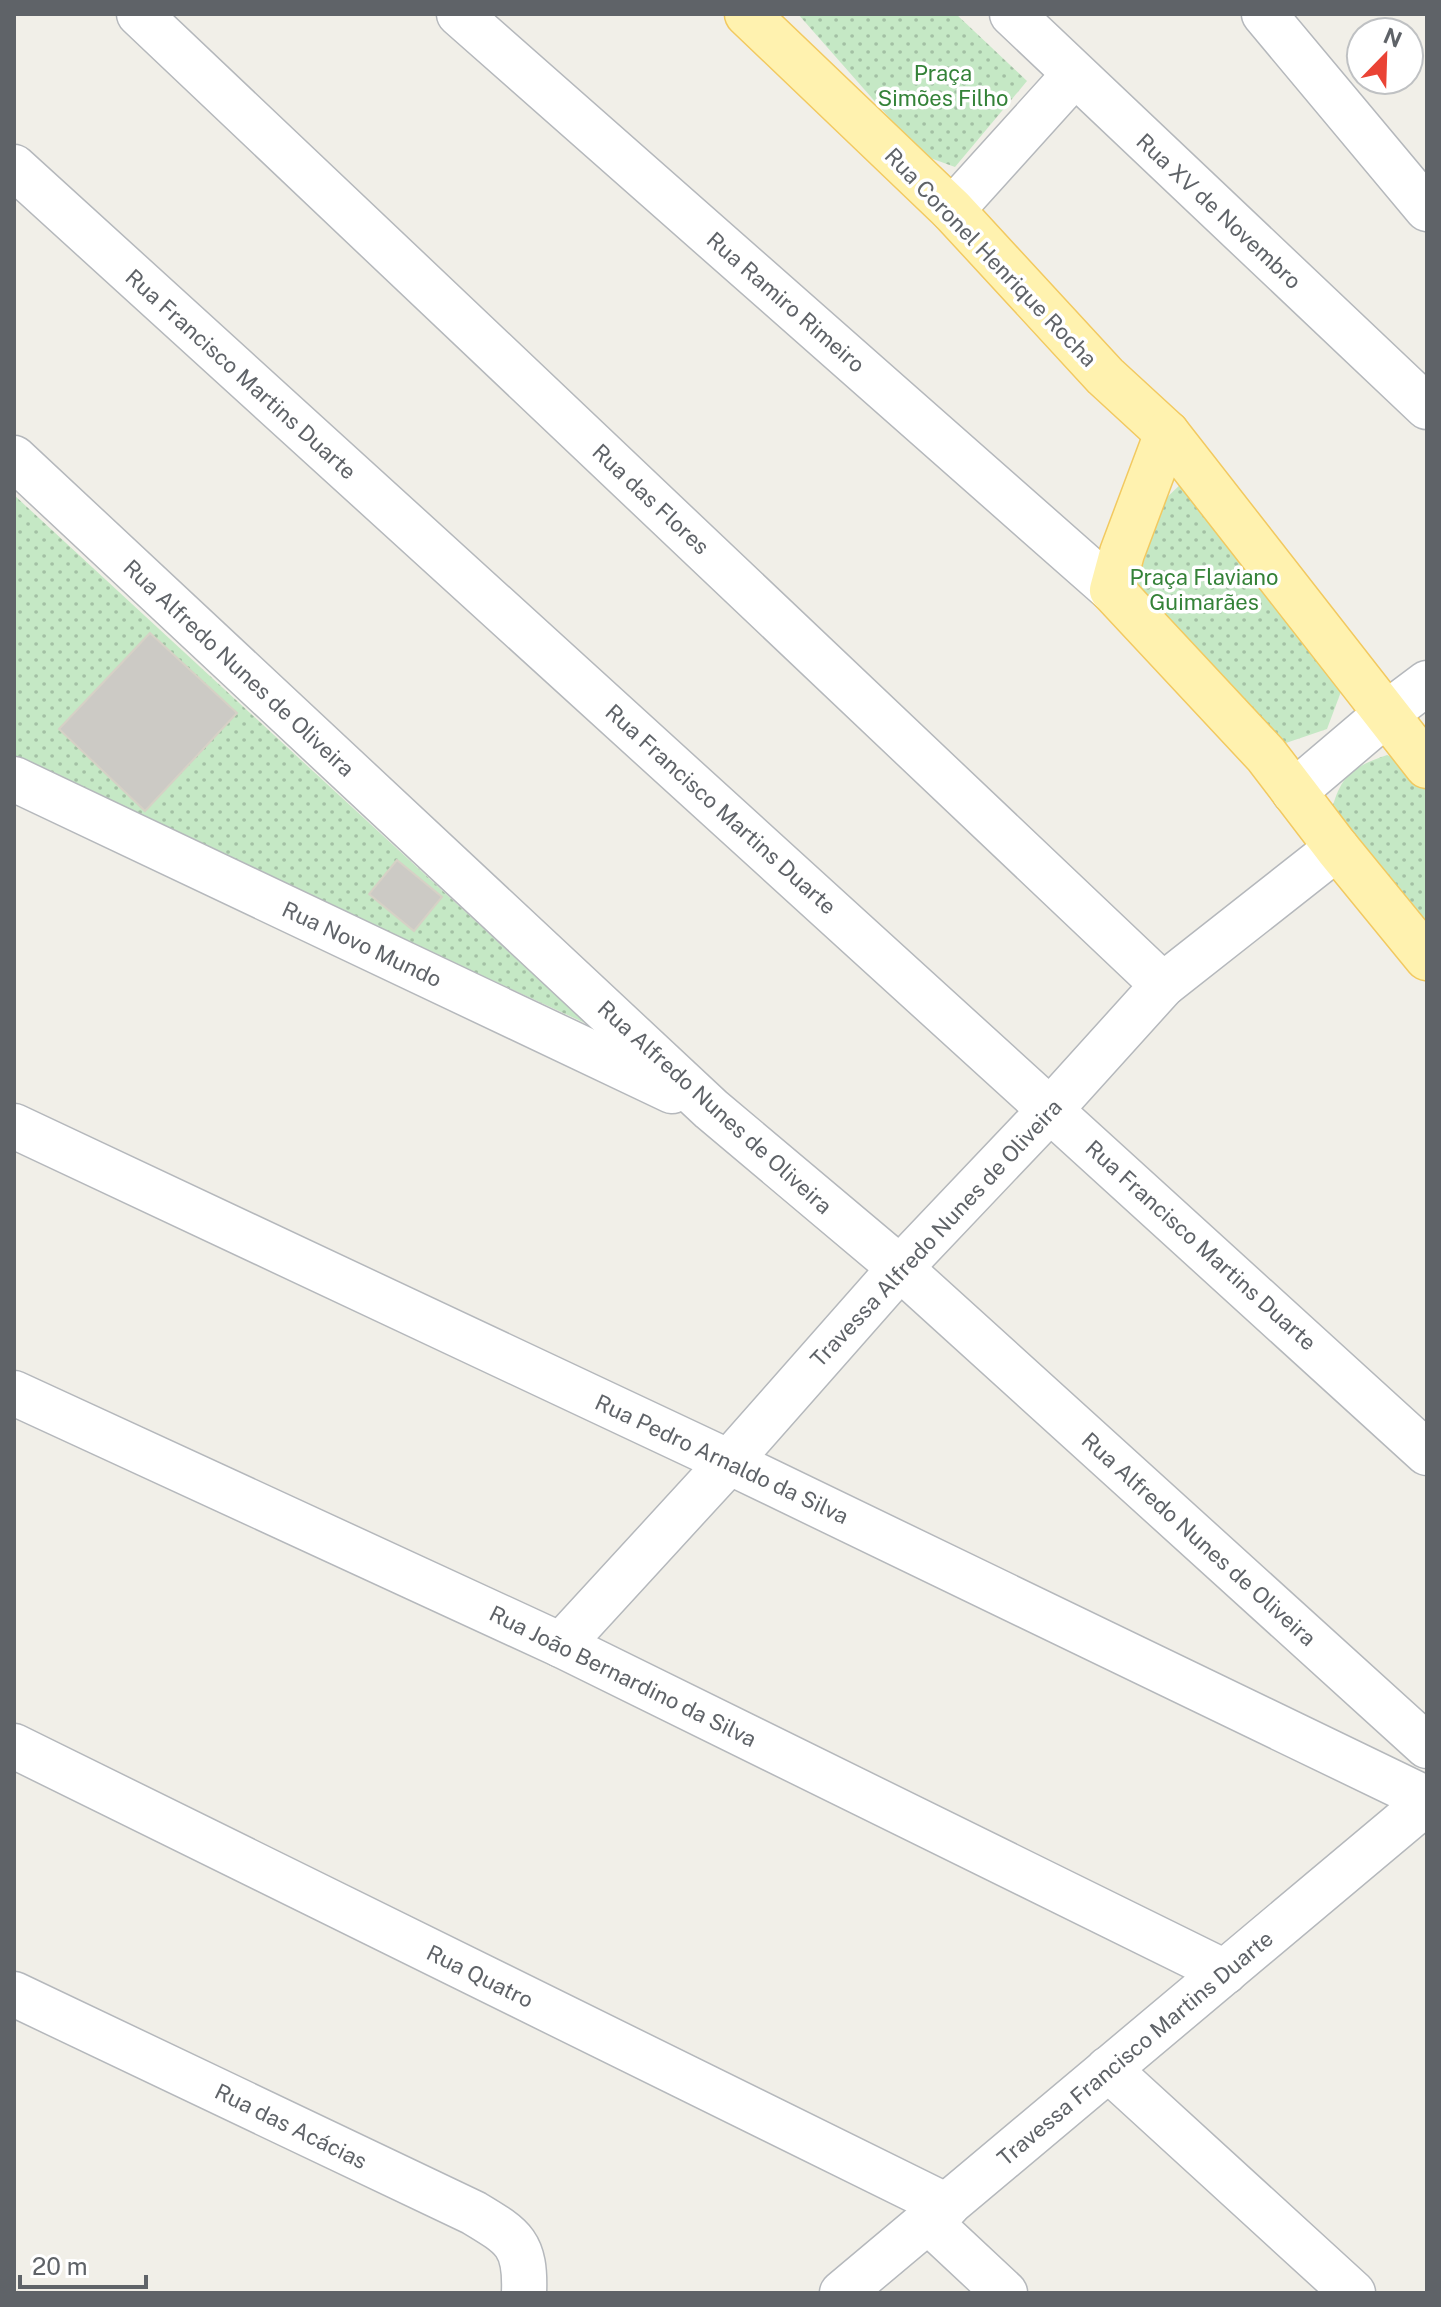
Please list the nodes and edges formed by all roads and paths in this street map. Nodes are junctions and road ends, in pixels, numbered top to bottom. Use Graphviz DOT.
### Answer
graph roads {
  1 [pos="139,14"];
  2 [pos="459,14"];
  3 [pos="747,14"];
  4 [pos="1012,14"];
  5 [pos="1264,14"];
  6 [pos="1074,75"];
  7 [pos="14,167"];
  8 [pos="1427,209"];
  9 [pos="952,210"];
  10 [pos="1427,407"];
  11 [pos="1167,433"];
  12 [pos="14,458"];
  13 [pos="1112,590"];
  14 [pos="1427,683"];
  15 [pos="1387,713"];
  16 [pos="1427,766"];
  17 [pos="14,779"];
  18 [pos="1294,792"];
  19 [pos="1337,848"];
  20 [pos="1427,958"];
  21 [pos="1163,985"];
  22 [pos="711,1109"];
  23 [pos="1051,1109"];
  24 [pos="14,1126"];
  25 [pos="900,1268"];
  26 [pos="14,1393"];
  27 [pos="1427,1453"];
  28 [pos="729,1462"];
  29 [pos="561,1645"];
  30 [pos="14,1746"];
  31 [pos="1427,1746"];
  32 [pos="1427,1800"];
  33 [pos="1225,1972"];
  34 [pos="14,1994"];
  35 [pos="1108,2069"];
  36 [pos="937,2214"];
  37 [pos="524,2293"];
  38 [pos="842,2293"];
  39 [pos="1005,2293"];
  40 [pos="1353,2293"];
  1 -- 21 [label="street, Rua das Flores"];
  2 -- 13 [label="street, Rua Ramiro Rimeiro"];
  3 -- 9 [label="main road, Rua Coronel Henrique Rocha"];
  4 -- 6 [label="street, Rua XV de Novembro"];
  5 -- 8 [label="street"];
  6 -- 9 [label="street"];
  6 -- 10 [label="street, Rua XV de Novembro"];
  7 -- 23 [label="street, Rua Francisco Martins Duarte"];
  9 -- 11 [label="main road, Rua Coronel Henrique Rocha"];
  11 -- 13 [label="main road"];
  11 -- 15 [label="main road, Rua Coronel Henrique Rocha"];
  12 -- 22 [label="street, Rua Alfredo Nunes de Oliveira"];
  13 -- 18 [label="main road"];
  14 -- 15 [label="street"];
  15 -- 16 [label="main road, Rua Coronel Henrique Rocha"];
  15 -- 18 [label="street"];
  17 -- 22 [label="street, Rua Novo Mundo"];
  18 -- 19 [label="main road"];
  19 -- 20 [label="main road"];
  19 -- 21 [label="street, Travessa Alfredo Nunes de Oliveira"];
  21 -- 23 [label="street, Travessa Alfredo Nunes de Oliveira"];
  22 -- 25 [label="street, Rua Alfredo Nunes de Oliveira"];
  23 -- 25 [label="street, Travessa Alfredo Nunes de Oliveira"];
  23 -- 27 [label="street, Rua Francisco Martins Duarte"];
  24 -- 28 [label="street, Rua Pedro Arnaldo da Silva"];
  25 -- 28 [label="street, Travessa Alfredo Nunes de Oliveira"];
  25 -- 31 [label="street, Rua Alfredo Nunes de Oliveira"];
  26 -- 29 [label="street, Rua João Bernardino da Silva"];
  28 -- 29 [label="street, Travessa Alfredo Nunes de Oliveira"];
  28 -- 32 [label="street, Rua Pedro Arnaldo da Silva"];
  29 -- 33 [label="street, Rua João Bernardino da Silva"];
  30 -- 36 [label="street, Rua Quatro"];
  32 -- 33 [label="street, Travessa Francisco Martins Duarte"];
  33 -- 35 [label="street, Travessa Francisco Martins Duarte"];
  34 -- 37 [label="street, Rua das Acácias"];
  35 -- 36 [label="street, Travessa Francisco Martins Duarte"];
  35 -- 40 [label="street"];
  36 -- 38 [label="street, Travessa Francisco Martins Duarte"];
  36 -- 39 [label="street, Rua Quatro"];
}
